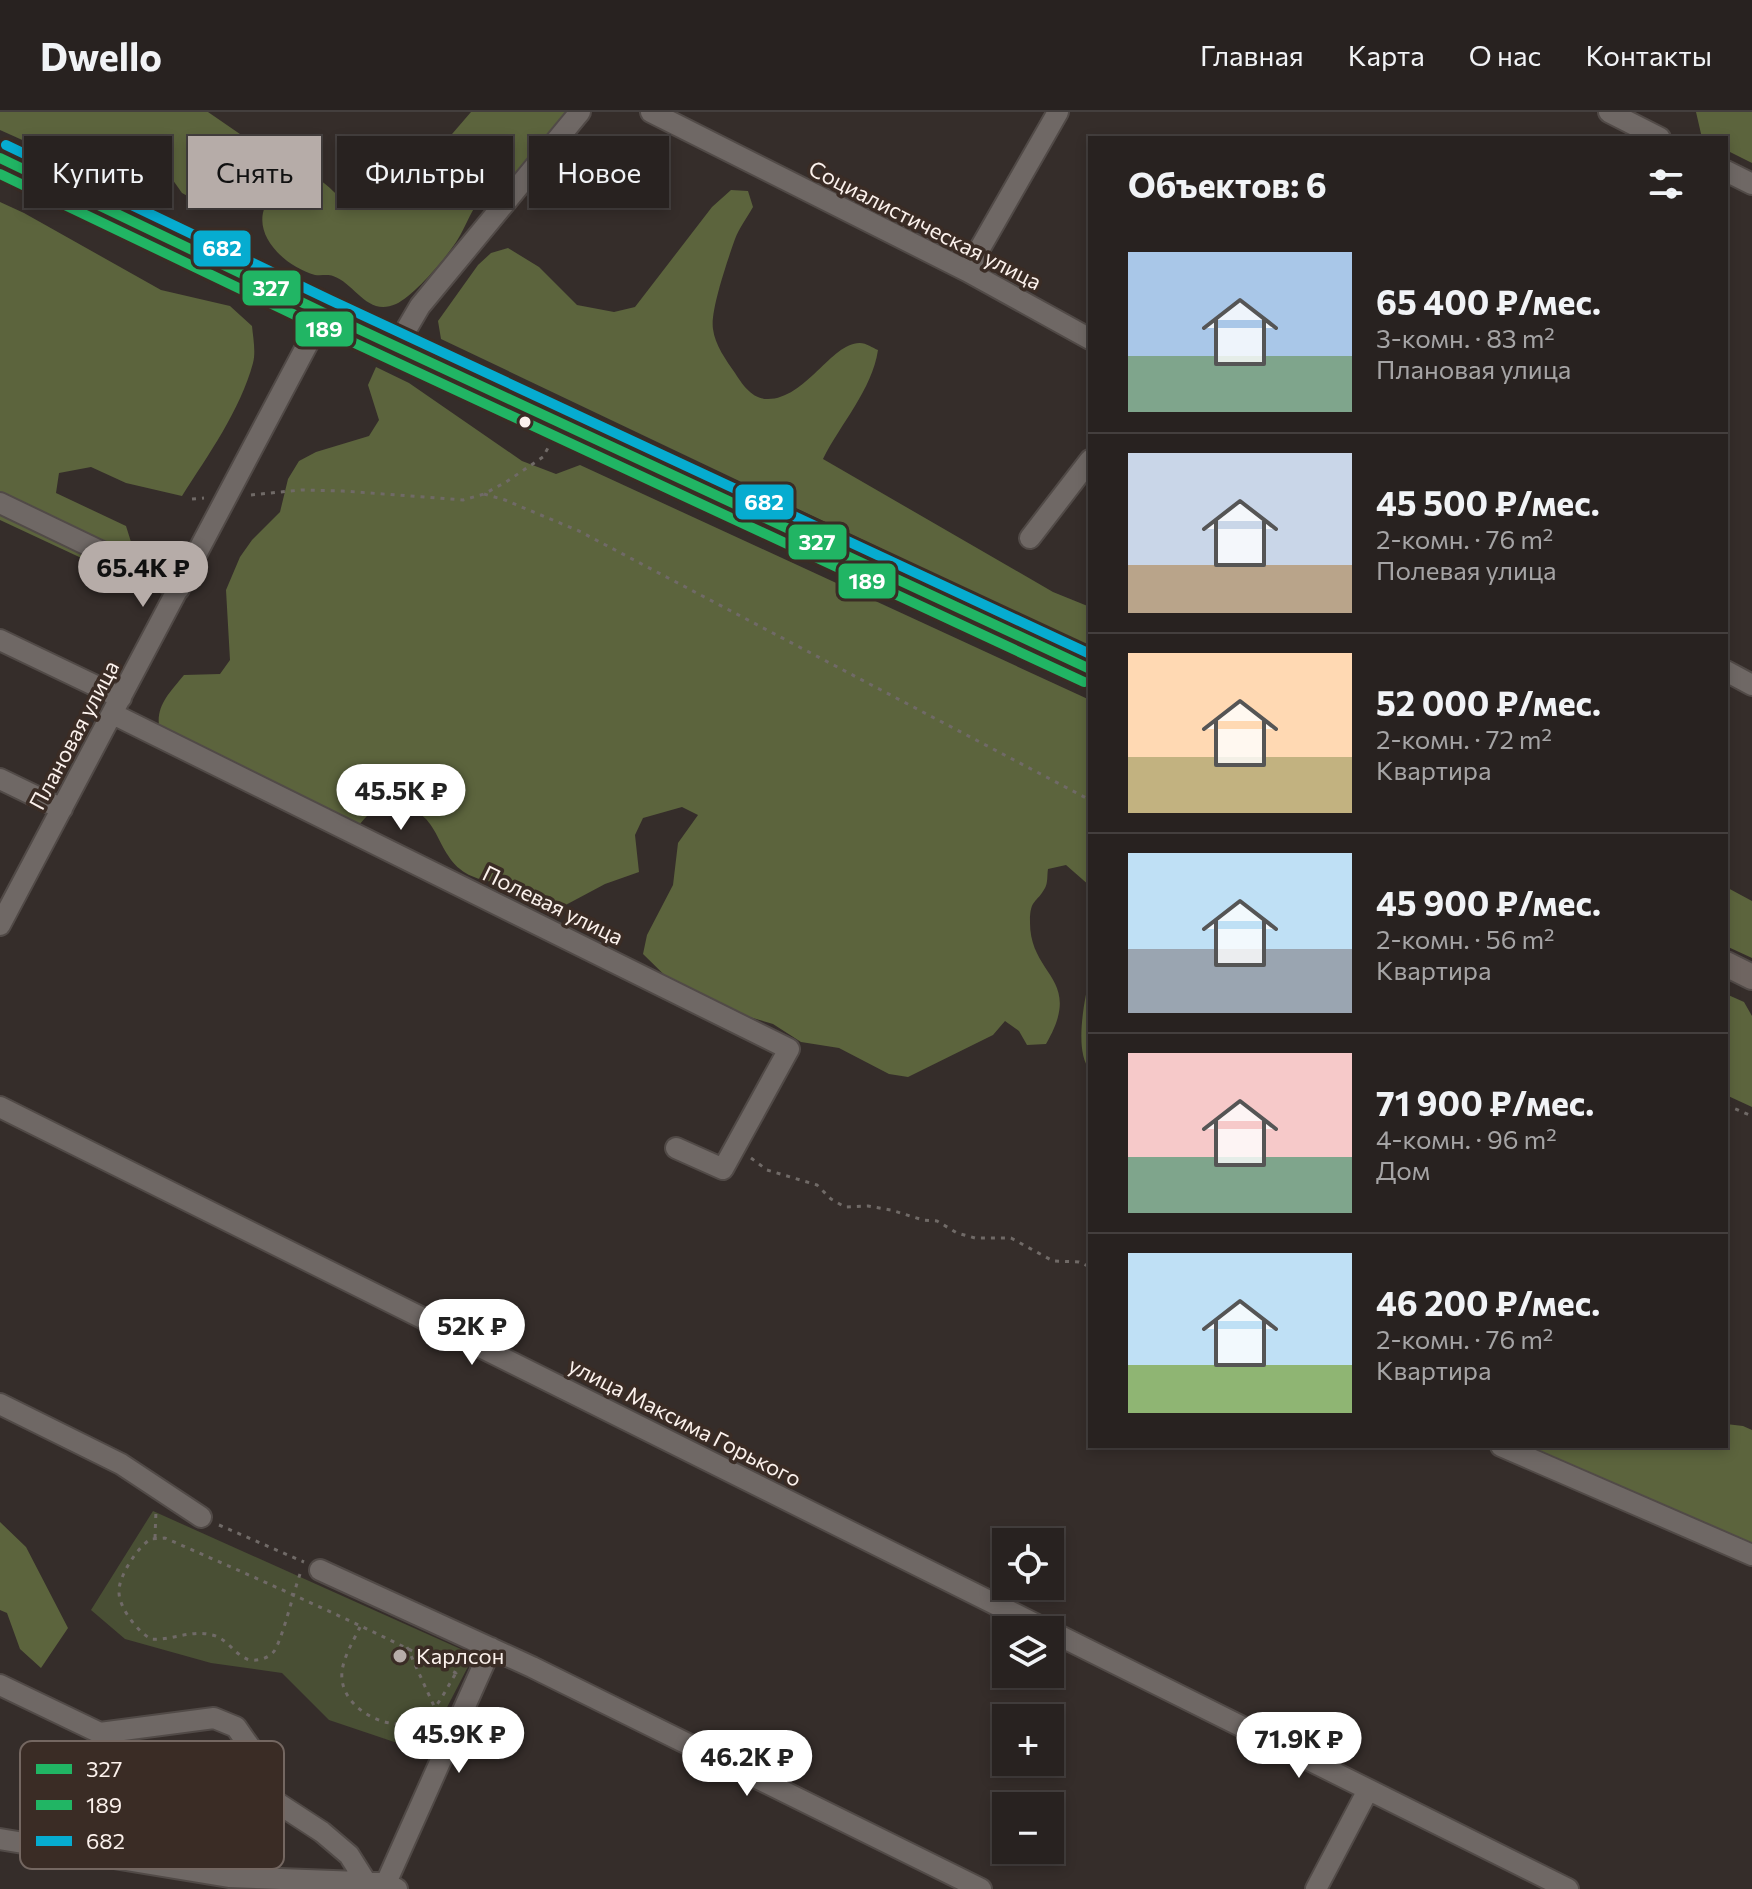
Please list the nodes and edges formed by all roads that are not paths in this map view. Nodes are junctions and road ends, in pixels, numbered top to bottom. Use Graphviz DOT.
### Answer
graph roads {
  1 [pos="580,112"];
  2 [pos="651,112"];
  3 [pos="1058,112"];
  4 [pos="1609,112"];
  5 [pos="1656,136"];
  6 [pos="0,158"];
  7 [pos="1728,172"];
  8 [pos="1752,184"];
  9 [pos="967,271"];
  10 [pos="324,313"];
  11 [pos="1088,338"];
  12 [pos="396,347"];
  13 [pos="1088,463"];
  14 [pos="0,503"];
  15 [pos="1030,538"];
  16 [pos="179,589"];
  17 [pos="0,640"];
  18 [pos="1088,668"];
  19 [pos="1728,672"];
  20 [pos="1752,685"];
  21 [pos="117,706"];
  22 [pos="0,779"];
  23 [pos="62,809"];
  24 [pos="0,925"];
  25 [pos="1728,965"];
  26 [pos="1752,977"];
  27 [pos="0,1107"];
  28 [pos="676,1148"];
  29 [pos="0,1404"];
  30 [pos="1506,1448"];
  31 [pos="201,1517"];
  32 [pos="1752,1555"];
  33 [pos="312,1566"];
  34 [pos="1018,1616"];
  35 [pos="1064,1639"];
  36 [pos="484,1645"];
  37 [pos="0,1685"];
  38 [pos="246,1741"];
  39 [pos="1368,1790"];
  40 [pos="284,1807"];
  41 [pos="0,1839"];
  42 [pos="20,1842"];
  43 [pos="181,1869"];
  44 [pos="231,1869"];
  45 [pos="229,1877"];
  46 [pos="383,1885"];
  47 [pos="981,1889"];
  48 [pos="1316,1889"];
  49 [pos="1568,1889"];
  1 -- 12 [label="street"];
  2 -- 9 [label="street, Социалистическая улица"];
  3 -- 9 [label="street"];
  4 -- 5 [label="street"];
  6 -- 10 [label="main road"];
  7 -- 8 [label="street"];
  9 -- 11 [label="street, Социалистическая улица"];
  10 -- 12 [label="main road"];
  10 -- 16 [label="street, Плановая улица"];
  12 -- 18 [label="main road"];
  13 -- 15 [label="street"];
  14 -- 16 [label="street"];
  16 -- 21 [label="street, Плановая улица"];
  17 -- 21 [label="street, Полевая улица"];
  19 -- 20 [label="street"];
  21 -- 23 [label="street, Плановая улица"];
  21 -- 28 [label="street, Полевая улица"];
  22 -- 23 [label="street"];
  23 -- 24 [label="street, Плановая улица"];
  25 -- 26 [label="main road"];
  27 -- 34 [label="street, улица Максима Горького"];
  29 -- 31 [label="street"];
  30 -- 32 [label="street"];
  33 -- 36 [label="street"];
  35 -- 39 [label="street, улица Максима Горького"];
  36 -- 46 [label="street"];
  36 -- 47 [label="street"];
  37 -- 38 [label="street"];
  39 -- 48 [label="street"];
  39 -- 49 [label="street, улица Максима Горького"];
  40 -- 46 [label="street"];
  41 -- 42 [label="street"];
  43 -- 45 [label="street"];
  44 -- 45 [label="street"];
  45 -- 46 [label="street"];
}
